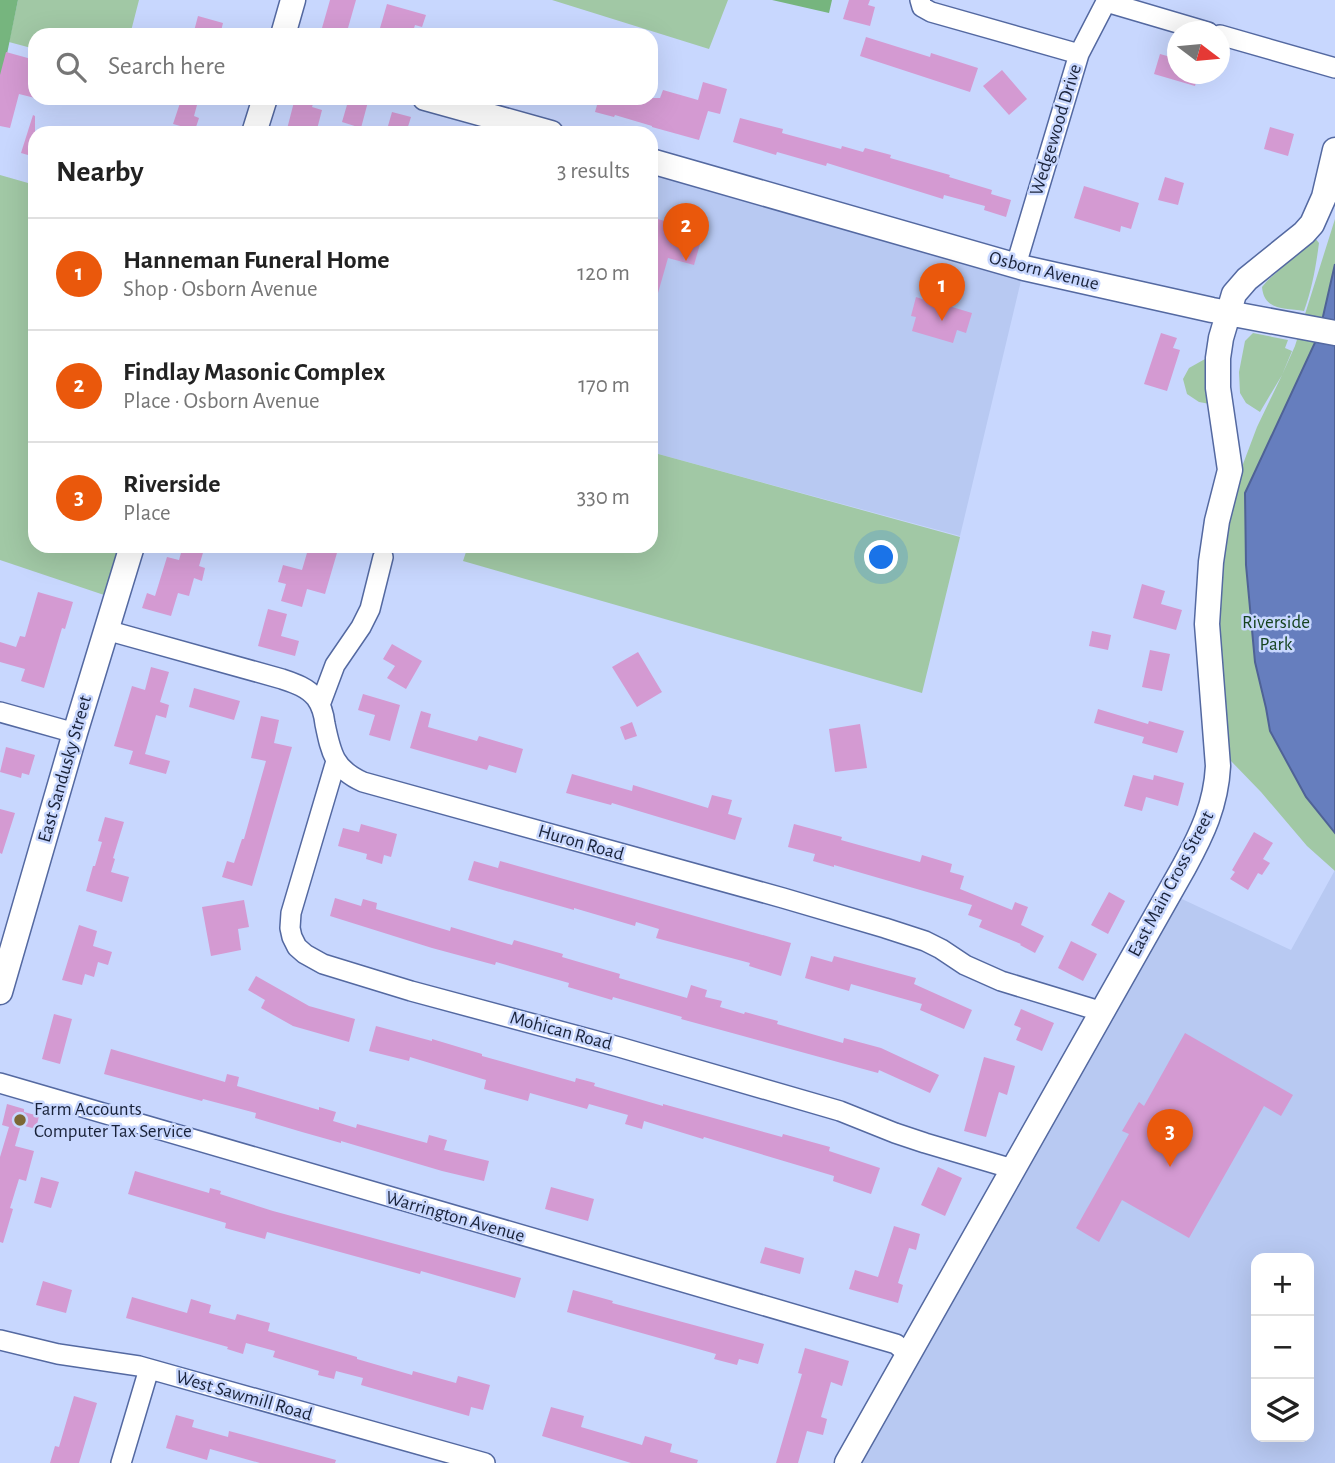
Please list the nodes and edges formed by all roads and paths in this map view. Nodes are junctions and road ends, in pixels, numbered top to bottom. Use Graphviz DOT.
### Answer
graph roads {
  1 [pos="293,0"];
  2 [pos="920,1"];
  3 [pos="1107,1"];
  4 [pos="1172,21"];
  5 [pos="285,28"];
  6 [pos="1230,38"];
  7 [pos="1079,54"];
  8 [pos="1335,68"];
  9 [pos="263,105"];
  10 [pos="441,105"];
  11 [pos="488,125"];
  12 [pos="256,126"];
  13 [pos="1335,150"];
  14 [pos="658,163"];
  15 [pos="1016,265"];
  16 [pos="1228,313"];
  17 [pos="1335,333"];
  18 [pos="130,553"];
  19 [pos="383,557"];
  20 [pos="107,630"];
  21 [pos="320,705"];
  22 [pos="0,712"];
  23 [pos="75,733"];
  24 [pos="335,761"];
  25 [pos="3,968"];
  26 [pos="0,992"];
  27 [pos="1103,1012"];
  28 [pos="0,1083"];
  29 [pos="1013,1168"];
  30 [pos="0,1340"];
  31 [pos="908,1354"];
  32 [pos="149,1369"];
  33 [pos="121,1463"];
  34 [pos="485,1463"];
  35 [pos="847,1463"];
  1 -- 5 [label="main road"];
  2 -- 7 [label="street"];
  3 -- 4 [label="street"];
  3 -- 7 [label="street, Wedgewood Drive"];
  6 -- 8 [label="street"];
  7 -- 15 [label="street, Wedgewood Drive"];
  9 -- 12 [label="main road"];
  10 -- 11 [label="main road"];
  13 -- 16 [label="main road, East Main Cross Street"];
  14 -- 15 [label="main road, Osborn Avenue"];
  15 -- 16 [label="main road, Osborn Avenue"];
  16 -- 17 [label="main road, Osborn Avenue"];
  16 -- 27 [label="main road, East Main Cross Street"];
  18 -- 20 [label="main road, East Sandusky Street"];
  19 -- 21 [label="street"];
  20 -- 21 [label="street"];
  20 -- 23 [label="main road, East Sandusky Street"];
  21 -- 24 [label="street"];
  22 -- 23 [label="street"];
  23 -- 25 [label="main road, East Sandusky Street"];
  24 -- 27 [label="street, Huron Road"];
  24 -- 29 [label="street, Mohican Road"];
  25 -- 26 [label="main road, East Sandusky Street"];
  27 -- 29 [label="main road, East Main Cross Street"];
  28 -- 31 [label="street, Warrington Avenue"];
  29 -- 31 [label="main road, East Main Cross Street"];
  30 -- 32 [label="street, West Sawmill Road"];
  31 -- 35 [label="main road, East Main Cross Street"];
  32 -- 33 [label="street"];
  32 -- 34 [label="street, West Sawmill Road"];
}
